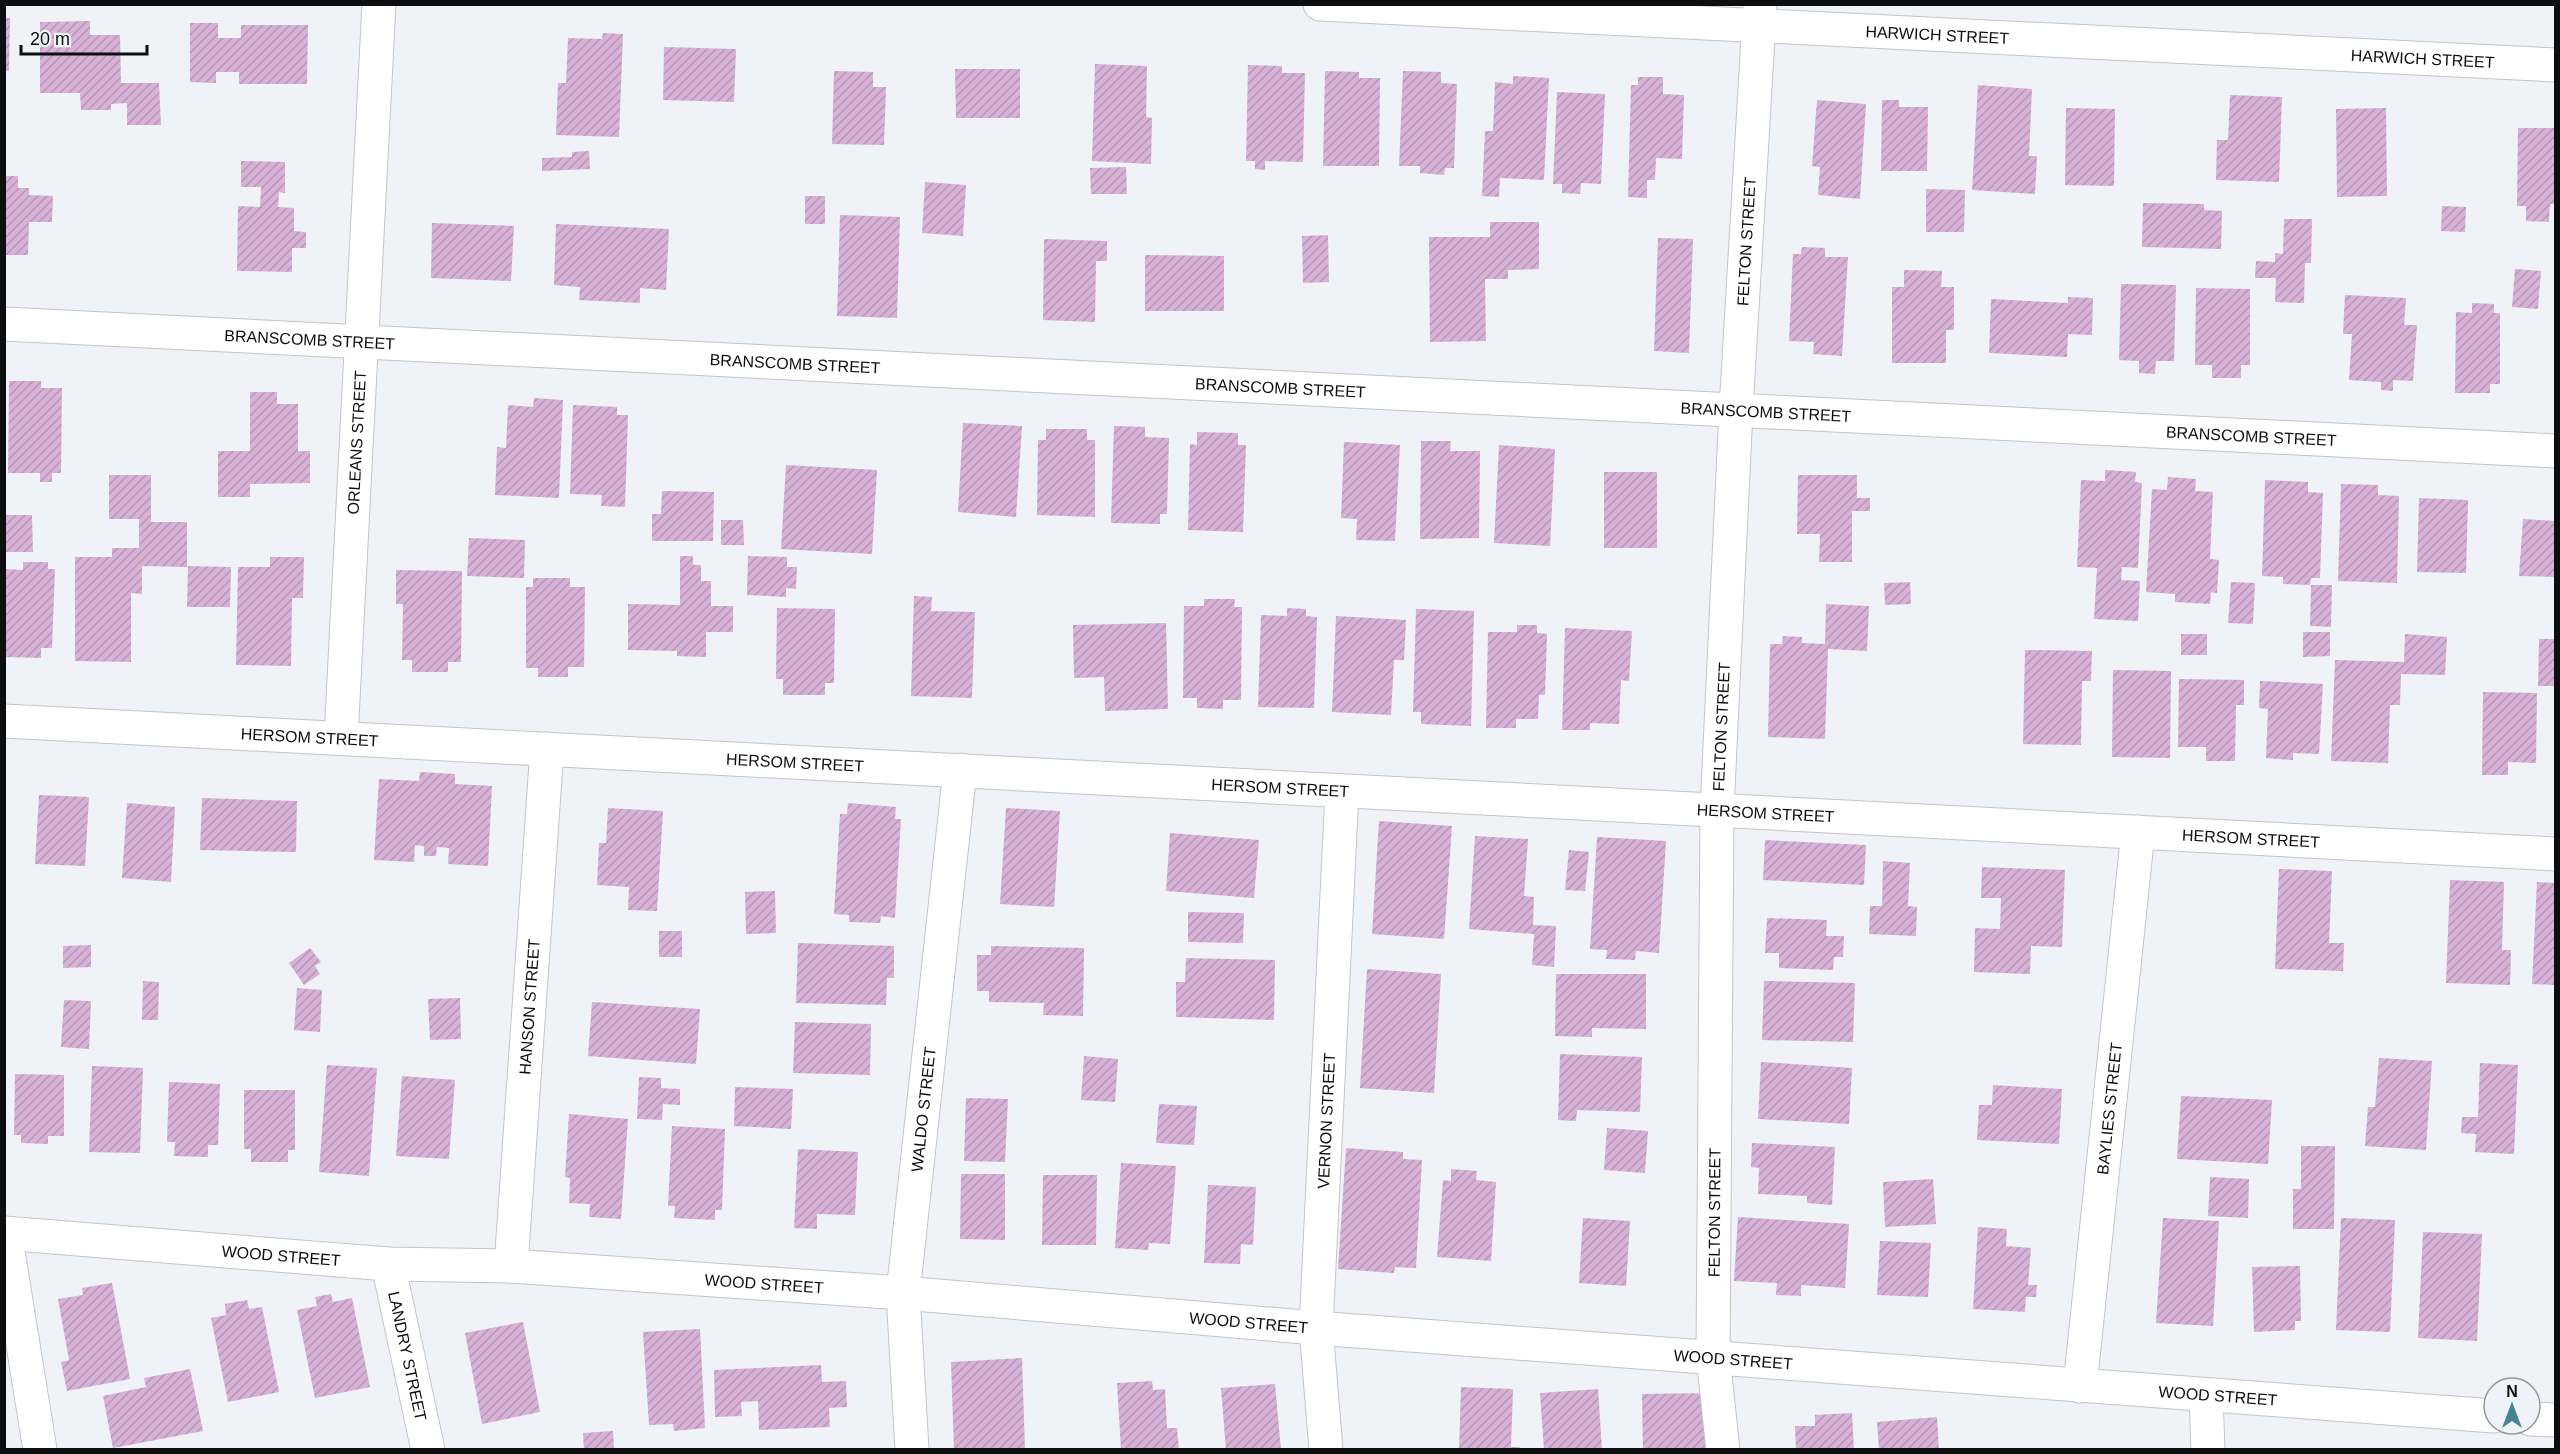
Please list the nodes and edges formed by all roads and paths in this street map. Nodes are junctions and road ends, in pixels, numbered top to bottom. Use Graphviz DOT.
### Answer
graph roads {
  1 [pos="379,4"];
  2 [pos="1320,4"];
  3 [pos="1759,15"];
  4 [pos="2556,65"];
  5 [pos="4,324"];
  6 [pos="361,342"];
  7 [pos="1736,410"];
  8 [pos="2556,451"];
  9 [pos="4,721"];
  10 [pos="341,738"];
  11 [pos="547,749"];
  12 [pos="960,770"];
  13 [pos="1342,791"];
  14 [pos="1717,810"];
  15 [pos="2138,832"];
  16 [pos="2556,854"];
  17 [pos="5,1233"];
  18 [pos="388,1264"];
  19 [pos="512,1266"];
  20 [pos="903,1293"];
  21 [pos="1316,1328"];
  22 [pos="1713,1357"];
  23 [pos="2080,1386"];
  24 [pos="2206,1396"];
  25 [pos="2482,1415"];
  26 [pos="40,1449"];
  27 [pos="428,1449"];
  28 [pos="912,1449"];
  29 [pos="1326,1449"];
  30 [pos="1723,1449"];
  31 [pos="2208,1449"];
  1 -- 6 [label="street, ORLEANS STREET"];
  2 -- 3 [label="street, HARWICH STREET"];
  3 -- 4 [label="street, HARWICH STREET"];
  3 -- 7 [label="street, FELTON STREET"];
  5 -- 6 [label="street, BRANSCOMB STREET"];
  6 -- 7 [label="street, BRANSCOMB STREET"];
  6 -- 10 [label="street, ORLEANS STREET"];
  7 -- 8 [label="street, BRANSCOMB STREET"];
  7 -- 14 [label="street, FELTON STREET"];
  9 -- 10 [label="street, HERSOM STREET"];
  10 -- 11 [label="street, HERSOM STREET"];
  11 -- 12 [label="street, HERSOM STREET"];
  11 -- 19 [label="street, HANSON STREET"];
  12 -- 13 [label="street, HERSOM STREET"];
  12 -- 20 [label="street, WALDO STREET"];
  13 -- 14 [label="street, HERSOM STREET"];
  13 -- 21 [label="street, VERNON STREET"];
  14 -- 15 [label="street, HERSOM STREET"];
  14 -- 22 [label="street, FELTON STREET"];
  15 -- 16 [label="street, HERSOM STREET"];
  15 -- 23 [label="street, BAYLIES STREET"];
  17 -- 18 [label="street, WOOD STREET"];
  17 -- 26 [label="street"];
  18 -- 19 [label="street, WOOD STREET"];
  18 -- 27 [label="street, LANDRY STREET"];
  19 -- 20 [label="street, WOOD STREET"];
  20 -- 21 [label="street, WOOD STREET"];
  20 -- 28 [label="street, WALDO STREET"];
  21 -- 22 [label="street, WOOD STREET"];
  21 -- 29 [label="street, VERNON STREET"];
  22 -- 23 [label="street, WOOD STREET"];
  22 -- 30 [label="street, FELTON STREET"];
  23 -- 24 [label="street, WOOD STREET"];
  24 -- 25 [label="street, WOOD STREET"];
  24 -- 31 [label="street"];
}
